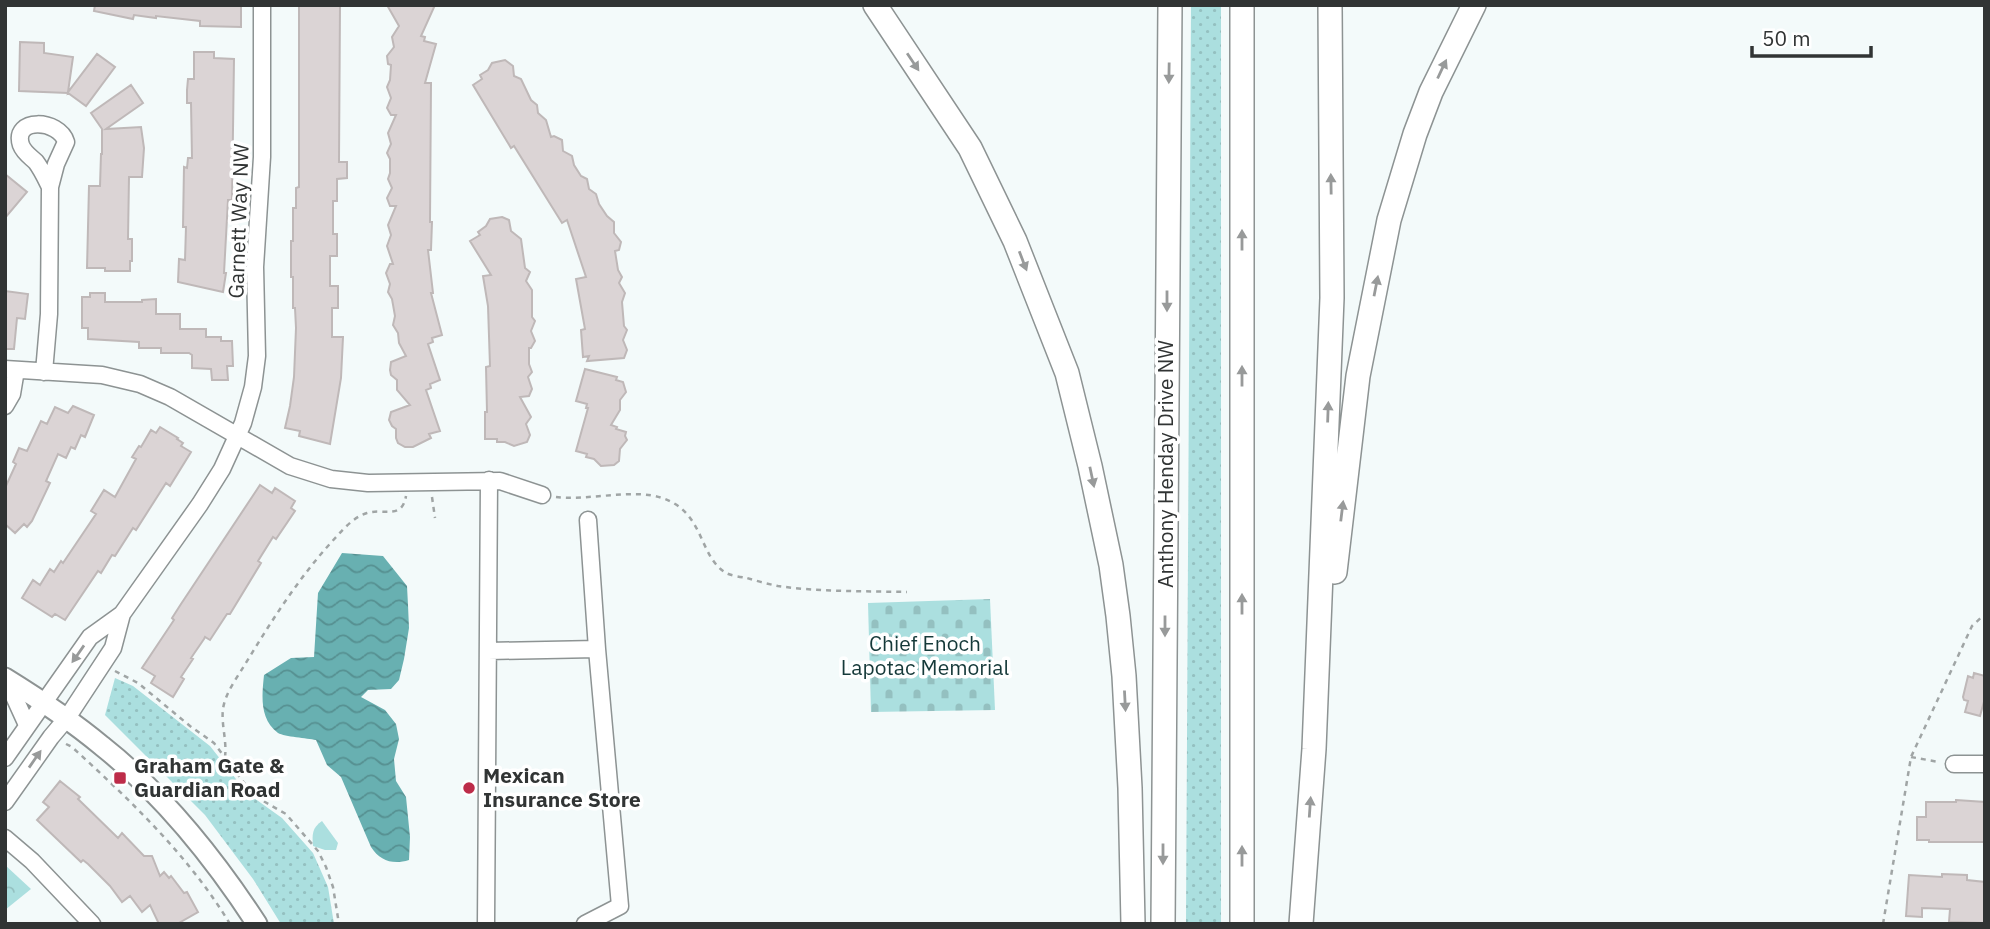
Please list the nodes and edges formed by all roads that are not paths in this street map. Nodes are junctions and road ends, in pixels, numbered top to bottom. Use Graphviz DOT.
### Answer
graph roads {
  1 [pos="262,5"];
  2 [pos="875,5"];
  3 [pos="1170,5"];
  4 [pos="1242,5"];
  5 [pos="1330,5"];
  6 [pos="1474,5"];
  7 [pos="50,187"];
  8 [pos="10,369"];
  9 [pos="44,372"];
  10 [pos="5,407"];
  11 [pos="238,436"];
  12 [pos="489,480"];
  13 [pos="542,495"];
  14 [pos="588,520"];
  15 [pos="121,614"];
  16 [pos="597,649"];
  17 [pos="488,651"];
  18 [pos="5,678"];
  19 [pos="44,703"];
  20 [pos="67,718"];
  21 [pos="27,725"];
  22 [pos="1314,749"];
  23 [pos="5,758"];
  24 [pos="1954,764"];
  25 [pos="1985,764"];
  26 [pos="5,802"];
  27 [pos="5,838"];
  28 [pos="620,906"];
  29 [pos="92,924"];
  30 [pos="257,924"];
  31 [pos="486,924"];
  32 [pos="585,924"];
  33 [pos="622,924"];
  34 [pos="1133,924"];
  35 [pos="1163,924"];
  36 [pos="1242,924"];
  37 [pos="1301,924"];
  1 -- 11 [label="street, Garnett Way NW"];
  2 -- 34 [label="highway, one-way"];
  3 -- 35 [label="highway, Anthony Henday Drive NW, one-way"];
  36 -- 4 [label="highway, one-way"];
  22 -- 5 [label="highway, one-way"];
  22 -- 6 [label="highway, one-way"];
  7 -- 9 [label="street"];
  8 -- 9 [label="street"];
  8 -- 10 [label="street"];
  9 -- 11 [label="street"];
  11 -- 12 [label="street"];
  11 -- 15 [label="street, Garnett Way NW"];
  12 -- 13 [label="street"];
  12 -- 17 [label="street"];
  14 -- 16 [label="street"];
  15 -- 19 [label="street, Garnett Way NW, one-way"];
  15 -- 20 [label="street, Garnett Way NW"];
  16 -- 17 [label="street"];
  16 -- 28 [label="street"];
  17 -- 31 [label="street"];
  18 -- 19 [label="main road"];
  18 -- 21 [label="street"];
  19 -- 20 [label="main road"];
  19 -- 21 [label="street, Garnett Way NW"];
  26 -- 20 [label="street, Garnett Way NW, one-way"];
  20 -- 30 [label="main road"];
  21 -- 23 [label="street, Garnett Way NW"];
  37 -- 22 [label="highway, one-way"];
  24 -- 25 [label="street"];
  27 -- 29 [label="street"];
  28 -- 32 [label="street"];
  28 -- 33 [label="street"];
}
